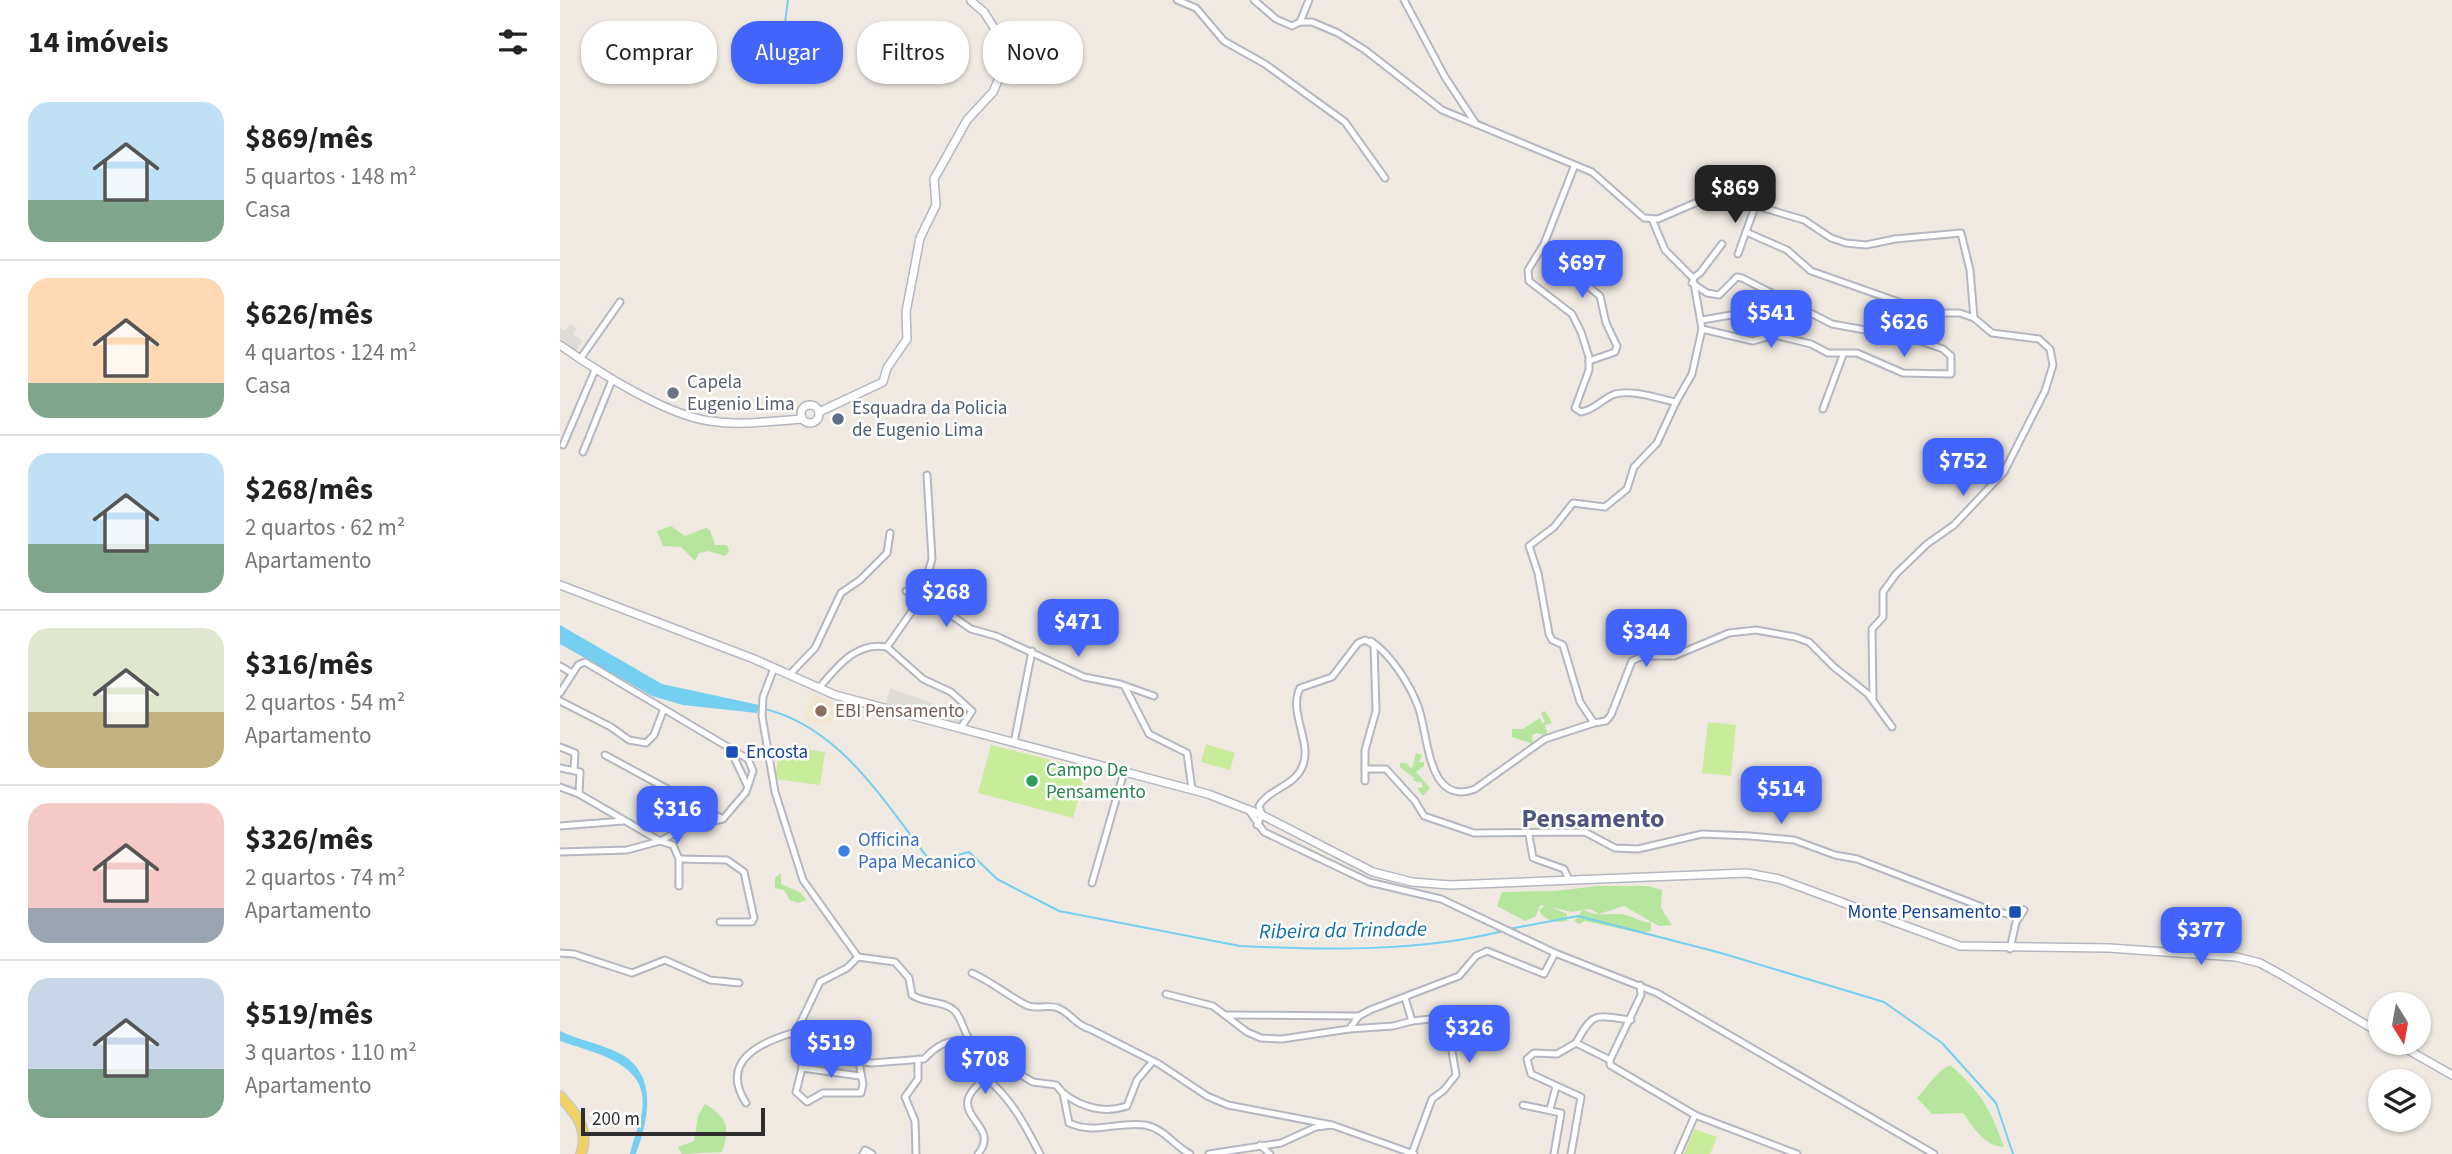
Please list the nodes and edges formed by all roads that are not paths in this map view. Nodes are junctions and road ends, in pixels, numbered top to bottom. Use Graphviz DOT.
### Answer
graph roads {
  1 [pos="965,0"];
  2 [pos="972,0"];
  3 [pos="980,0"];
  4 [pos="1177,0"];
  5 [pos="1254,0"];
  6 [pos="1309,0"];
  7 [pos="1404,0"];
  8 [pos="984,12"];
  9 [pos="1300,22"];
  10 [pos="1477,127"];
  11 [pos="1574,167"];
  12 [pos="1385,178"];
  13 [pos="1756,204"];
  14 [pos="1652,219"];
  15 [pos="1746,232"];
  16 [pos="1544,244"];
  17 [pos="1722,244"];
  18 [pos="1738,254"];
  19 [pos="1693,280"];
  20 [pos="1779,296"];
  21 [pos="621,302"];
  22 [pos="1930,313"];
  23 [pos="1974,318"];
  24 [pos="1702,320"];
  25 [pos="1702,329"];
  26 [pos="1915,339"];
  27 [pos="560,345"];
  28 [pos="1843,355"];
  29 [pos="580,359"];
  30 [pos="1589,361"];
  31 [pos="595,370"];
  32 [pos="612,380"];
  33 [pos="1676,402"];
  34 [pos="1823,409"];
  35 [pos="819,412"];
  36 [pos="802,419"];
  37 [pos="563,445"];
  38 [pos="583,452"];
  39 [pos="926,475"];
  40 [pos="890,533"];
  41 [pos="560,585"];
  42 [pos="906,591"];
  43 [pos="921,598"];
  44 [pos="1371,641"];
  45 [pos="887,647"];
  46 [pos="1032,652"];
  47 [pos="560,666"];
  48 [pos="774,668"];
  49 [pos="572,673"];
  50 [pos="790,674"];
  51 [pos="1125,687"];
  52 [pos="818,688"];
  53 [pos="560,693"];
  54 [pos="1154,696"];
  55 [pos="1873,699"];
  56 [pos="560,701"];
  57 [pos="663,711"];
  58 [pos="1594,723"];
  59 [pos="962,726"];
  60 [pos="1892,727"];
  61 [pos="1014,743"];
  62 [pos="560,747"];
  63 [pos="732,752"];
  64 [pos="605,755"];
  65 [pos="560,768"];
  66 [pos="574,769"];
  67 [pos="1365,769"];
  68 [pos="1124,772"];
  69 [pos="1365,781"];
  70 [pos="747,785"];
  71 [pos="560,787"];
  72 [pos="1192,789"];
  73 [pos="579,794"];
  74 [pos="1248,809"];
  75 [pos="1262,815"];
  76 [pos="723,819"];
  77 [pos="625,821"];
  78 [pos="1257,825"];
  79 [pos="560,826"];
  80 [pos="1529,835"];
  81 [pos="660,841"];
  82 [pos="560,852"];
  83 [pos="680,859"];
  84 [pos="1569,880"];
  85 [pos="1092,883"];
  86 [pos="679,886"];
  87 [pos="2008,914"];
  88 [pos="720,922"];
  89 [pos="2016,922"];
  90 [pos="2010,949"];
  91 [pos="560,953"];
  92 [pos="1555,953"];
  93 [pos="858,957"];
  94 [pos="972,974"];
  95 [pos="739,983"];
  96 [pos="1640,985"];
  97 [pos="1166,995"];
  98 [pos="1405,998"];
  99 [pos="1225,1015"];
  100 [pos="1359,1016"];
  101 [pos="1631,1020"];
  102 [pos="1412,1021"];
  103 [pos="2368,1026"];
  104 [pos="1349,1029"];
  105 [pos="796,1032"];
  106 [pos="969,1041"];
  107 [pos="1576,1043"];
  108 [pos="802,1048"];
  109 [pos="2417,1055"];
  110 [pos="918,1059"];
  111 [pos="1610,1060"];
  112 [pos="1153,1061"];
  113 [pos="859,1062"];
  114 [pos="803,1068"];
  115 [pos="2452,1075"];
  116 [pos="860,1076"];
  117 [pos="986,1078"];
  118 [pos="1556,1087"];
  119 [pos="1063,1093"];
  120 [pos="560,1096"];
  121 [pos="746,1103"];
  122 [pos="1523,1105"];
  123 [pos="1550,1109"];
  124 [pos="1695,1115"];
  125 [pos="1332,1125"];
  126 [pos="1260,1146"];
  127 [pos="581,1154"];
  128 [pos="863,1154"];
  129 [pos="872,1154"];
  130 [pos="916,1154"];
  131 [pos="978,1154"];
  132 [pos="1040,1154"];
  133 [pos="1190,1154"];
  134 [pos="1209,1154"];
  135 [pos="1270,1154"];
  136 [pos="1413,1154"];
  137 [pos="1553,1154"];
  138 [pos="1571,1154"];
  139 [pos="1678,1154"];
  140 [pos="1797,1154"];
  141 [pos="1934,1154"];
  1 -- 2 [label="street"];
  2 -- 8 [label="street"];
  3 -- 8 [label="street"];
  4 -- 12 [label="street"];
  5 -- 9 [label="street"];
  6 -- 9 [label="street"];
  7 -- 10 [label="street"];
  8 -- 35 [label="street"];
  9 -- 10 [label="street"];
  10 -- 11 [label="street"];
  11 -- 14 [label="street"];
  11 -- 16 [label="street"];
  13 -- 14 [label="street"];
  13 -- 15 [label="street"];
  13 -- 23 [label="street"];
  14 -- 19 [label="street"];
  15 -- 18 [label="street"];
  15 -- 22 [label="street"];
  16 -- 30 [label="street"];
  16 -- 30 [label="street"];
  17 -- 19 [label="street"];
  19 -- 20 [label="street"];
  19 -- 24 [label="street"];
  20 -- 24 [label="street"];
  20 -- 26 [label="street"];
  21 -- 29 [label="street"];
  22 -- 23 [label="street"];
  22 -- 26 [label="street"];
  23 -- 55 [label="street"];
  24 -- 25 [label="street"];
  25 -- 28 [label="street"];
  25 -- 33 [label="street"];
  26 -- 28 [label="street"];
  27 -- 29 [label="street"];
  28 -- 34 [label="street"];
  29 -- 31 [label="street"];
  30 -- 33 [label="street"];
  31 -- 32 [label="street"];
  31 -- 37 [label="street"];
  32 -- 36 [label="street"];
  32 -- 38 [label="street"];
  33 -- 58 [label="street"];
  35 -- 36 [label="street"];
  35 -- 36 [label="street"];
  39 -- 43 [label="street"];
  40 -- 50 [label="street"];
  41 -- 48 [label="street"];
  42 -- 43 [label="street"];
  43 -- 45 [label="street"];
  43 -- 46 [label="street"];
  44 -- 58 [label="street"];
  44 -- 67 [label="street"];
  44 -- 75 [label="street"];
  45 -- 52 [label="street"];
  45 -- 59 [label="street"];
  46 -- 51 [label="street"];
  46 -- 61 [label="street"];
  47 -- 49 [label="street"];
  48 -- 50 [label="street"];
  48 -- 93 [label="street"];
  49 -- 53 [label="street"];
  49 -- 57 [label="street"];
  50 -- 52 [label="street"];
  51 -- 54 [label="street"];
  51 -- 72 [label="street"];
  52 -- 59 [label="street"];
  55 -- 58 [label="street"];
  55 -- 60 [label="street"];
  56 -- 57 [label="street"];
  57 -- 63 [label="street"];
  59 -- 61 [label="street"];
  61 -- 68 [label="street"];
  62 -- 66 [label="street"];
  63 -- 70 [label="street"];
  63 -- 70 [label="street"];
  64 -- 76 [label="street"];
  65 -- 66 [label="street"];
  66 -- 73 [label="street"];
  67 -- 69 [label="street"];
  67 -- 80 [label="street"];
  68 -- 72 [label="street"];
  68 -- 85 [label="street"];
  70 -- 76 [label="street"];
  71 -- 73 [label="street"];
  72 -- 74 [label="street"];
  73 -- 77 [label="street"];
  74 -- 75 [label="street"];
  74 -- 78 [label="street"];
  75 -- 78 [label="street"];
  75 -- 84 [label="street"];
  76 -- 81 [label="street"];
  77 -- 79 [label="street"];
  77 -- 81 [label="street"];
  78 -- 92 [label="street"];
  80 -- 84 [label="street"];
  80 -- 87 [label="street"];
  81 -- 82 [label="street"];
  81 -- 83 [label="street"];
  83 -- 86 [label="street"];
  83 -- 88 [label="street"];
  84 -- 90 [label="street"];
  87 -- 89 [label="street"];
  87 -- 89 [label="street"];
  89 -- 90 [label="street"];
  90 -- 103 [label="street"];
  91 -- 95 [label="street"];
  92 -- 96 [label="street"];
  92 -- 98 [label="street"];
  93 -- 105 [label="street"];
  93 -- 106 [label="street"];
  94 -- 112 [label="street"];
  96 -- 101 [label="street"];
  96 -- 141 [label="street"];
  97 -- 99 [label="street"];
  98 -- 100 [label="street"];
  98 -- 102 [label="street"];
  99 -- 100 [label="street"];
  99 -- 104 [label="street"];
  100 -- 104 [label="street"];
  101 -- 107 [label="street"];
  101 -- 111 [label="street"];
  102 -- 104 [label="street"];
  102 -- 136 [label="street"];
  105 -- 108 [label="street"];
  105 -- 121 [label="street"];
  106 -- 110 [label="street"];
  106 -- 117 [label="street"];
  106 -- 119 [label="street"];
  107 -- 111 [label="street"];
  107 -- 118 [label="street"];
  108 -- 113 [label="street"];
  108 -- 114 [label="street"];
  109 -- 115 [label="street"];
  110 -- 113 [label="street"];
  110 -- 130 [label="street"];
  111 -- 124 [label="street"];
  112 -- 119 [label="street"];
  112 -- 125 [label="street"];
  113 -- 116 [label="street"];
  114 -- 116 [label="street"];
  114 -- 116 [label="street"];
  117 -- 131 [label="street"];
  117 -- 132 [label="street"];
  118 -- 123 [label="street"];
  118 -- 138 [label="street"];
  119 -- 133 [label="street"];
  120 -- 127 [label="main road"];
  122 -- 123 [label="street"];
  123 -- 137 [label="street"];
  124 -- 139 [label="street"];
  124 -- 140 [label="street"];
  125 -- 126 [label="street"];
  125 -- 136 [label="street"];
  126 -- 134 [label="street"];
  126 -- 135 [label="street"];
  128 -- 129 [label="street"];
}
